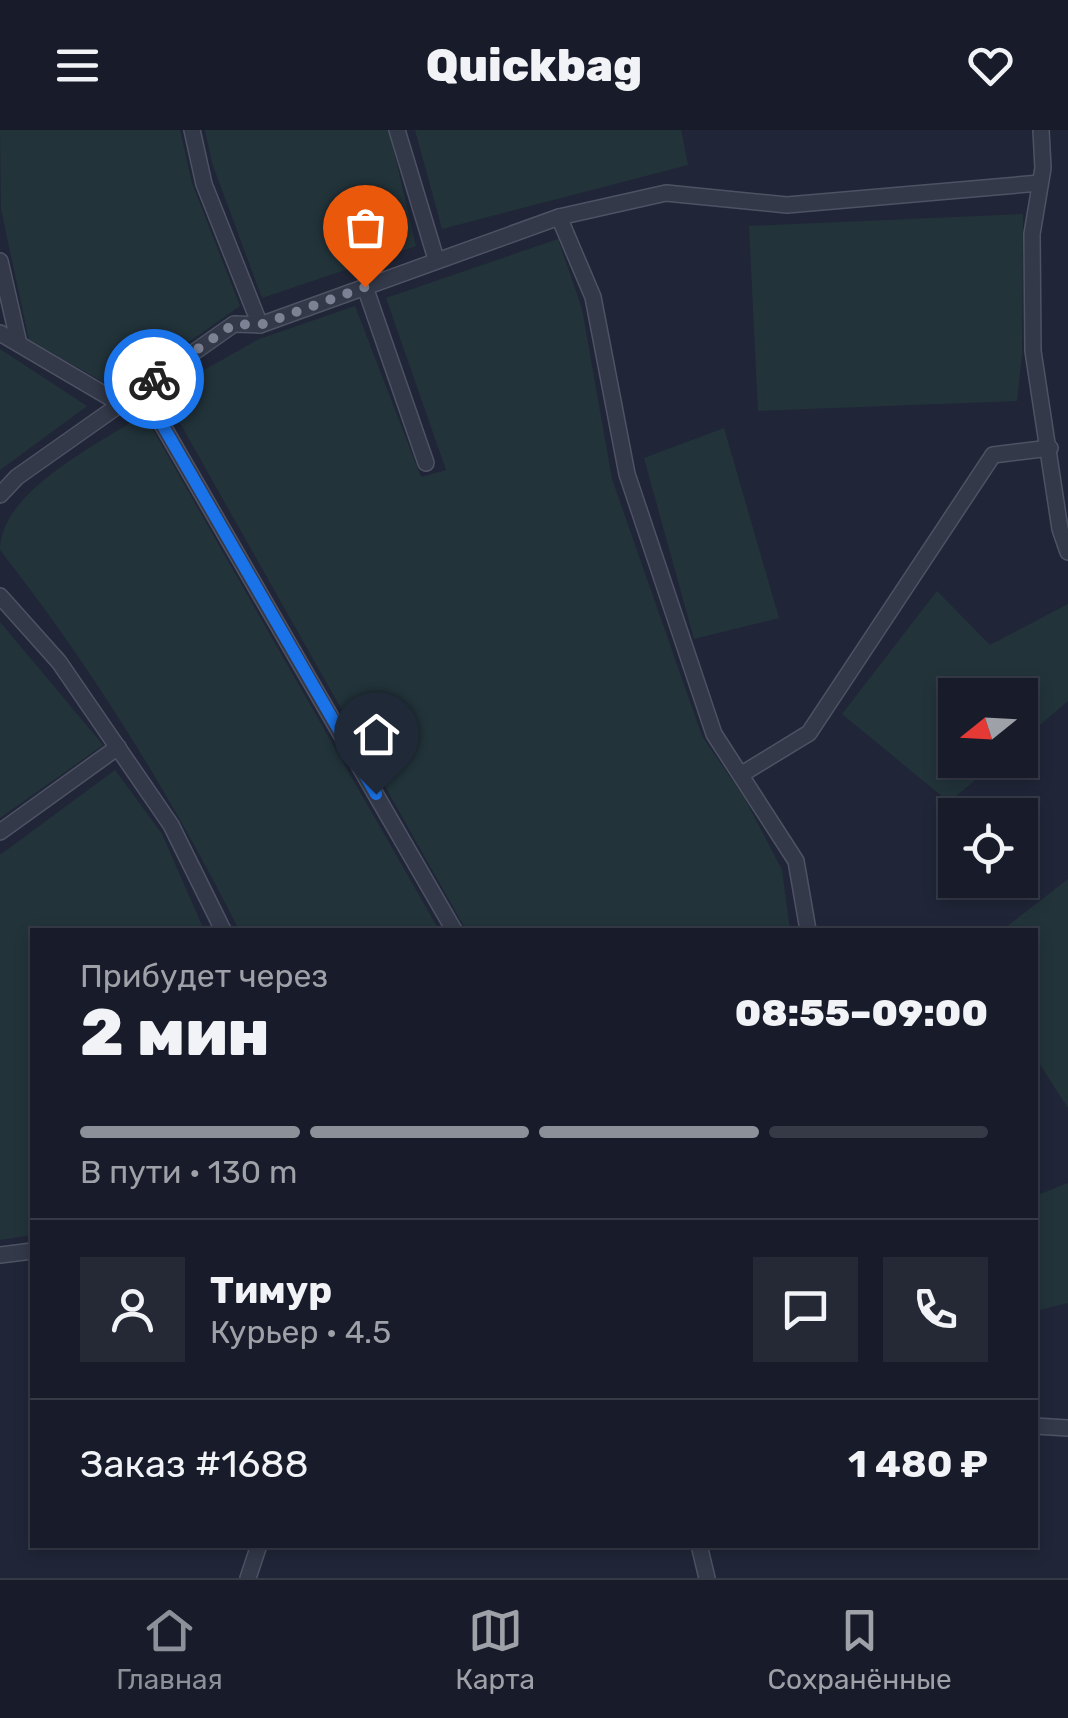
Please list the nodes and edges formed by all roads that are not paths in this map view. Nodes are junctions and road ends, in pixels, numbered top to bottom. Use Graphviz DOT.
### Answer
graph roads {
  1 [pos="192,130"];
  2 [pos="398,130"];
  3 [pos="1041,130"];
  4 [pos="1040,182"];
  5 [pos="559,218"];
  6 [pos="436,259"];
  7 [pos="0,261"];
  8 [pos="365,287"];
  9 [pos="260,325"];
  10 [pos="0,333"];
  11 [pos="18,344"];
  12 [pos="141,388"];
  13 [pos="119,403"];
  14 [pos="1050,448"];
  15 [pos="426,463"];
  16 [pos="0,495"];
  17 [pos="1068,552"];
  18 [pos="0,596"];
  19 [pos="118,748"];
  20 [pos="742,774"];
  21 [pos="0,832"];
  22 [pos="222,928"];
  23 [pos="453,928"];
  24 [pos="808,928"];
  25 [pos="30,1251"];
  26 [pos="0,1255"];
  27 [pos="1038,1426"];
  28 [pos="1068,1428"];
  29 [pos="258,1548"];
  30 [pos="700,1548"];
  31 [pos="248,1578"];
  32 [pos="707,1578"];
  1 -- 9 [label="lane"];
  2 -- 6 [label="lane"];
  3 -- 4 [label="lane"];
  4 -- 5 [label="lane"];
  4 -- 14 [label="lane"];
  5 -- 6 [label="lane"];
  5 -- 20 [label="lane"];
  6 -- 8 [label="lane"];
  7 -- 11 [label="lane"];
  8 -- 9 [label="lane"];
  8 -- 15 [label="lane"];
  9 -- 12 [label="lane"];
  10 -- 11 [label="lane"];
  11 -- 13 [label="lane"];
  12 -- 13 [label="lane"];
  12 -- 23 [label="lane"];
  13 -- 16 [label="lane"];
  14 -- 17 [label="lane"];
  14 -- 20 [label="lane"];
  18 -- 19 [label="lane"];
  19 -- 21 [label="lane"];
  19 -- 22 [label="lane"];
  20 -- 24 [label="lane"];
  25 -- 26 [label="lane"];
  27 -- 28 [label="lane"];
  29 -- 31 [label="lane"];
  30 -- 32 [label="lane"];
}
